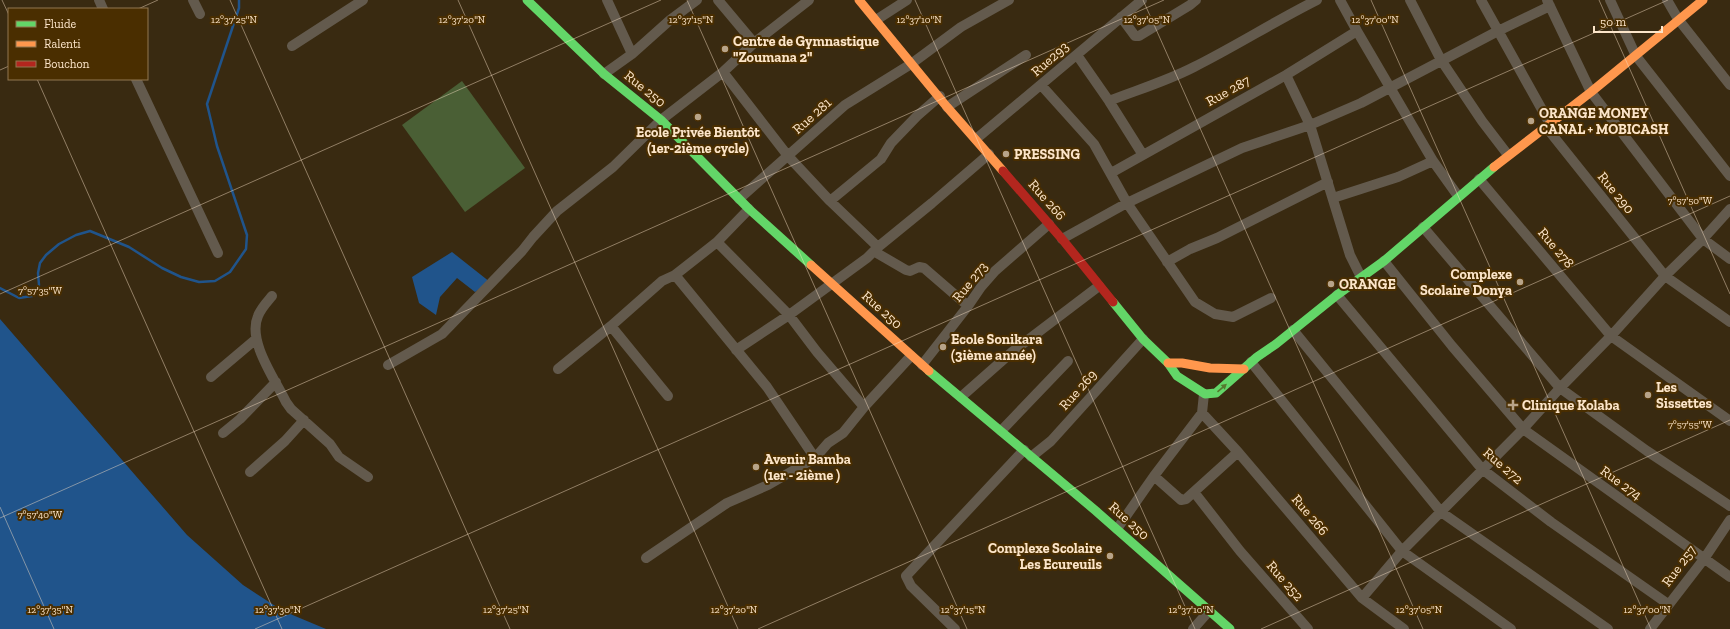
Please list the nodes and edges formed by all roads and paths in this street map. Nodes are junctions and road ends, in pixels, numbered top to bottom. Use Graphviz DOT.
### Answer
graph roads {
  1 [pos="194,0"];
  2 [pos="363,0"];
  3 [pos="528,0"];
  4 [pos="607,0"];
  5 [pos="697,0"];
  6 [pos="718,0"];
  7 [pos="809,0"];
  8 [pos="859,0"];
  9 [pos="907,0"];
  10 [pos="1009,0"];
  11 [pos="1196,0"];
  12 [pos="1317,0"];
  13 [pos="1340,0"];
  14 [pos="1410,0"];
  15 [pos="1481,0"];
  16 [pos="1610,0"];
  17 [pos="1667,0"];
  18 [pos="1703,0"];
  19 [pos="1139,1"];
  20 [pos="1549,3"];
  21 [pos="200,14"];
  22 [pos="1121,17"];
  23 [pos="1678,19"];
  24 [pos="876,20"];
  25 [pos="1356,31"];
  26 [pos="1498,31"];
  27 [pos="754,43"];
  28 [pos="292,46"];
  29 [pos="632,54"];
  30 [pos="1026,55"];
  31 [pos="1077,55"];
  32 [pos="1636,56"];
  33 [pos="1441,60"];
  34 [pos="911,64"];
  35 [pos="724,72"];
  36 [pos="604,74"];
  37 [pos="1286,75"];
  38 [pos="136,80"];
  39 [pos="1041,85"];
  40 [pos="1730,85"];
  41 [pos="1390,89"];
  42 [pos="1591,92"];
  43 [pos="940,96"];
  44 [pos="1109,101"];
  45 [pos="947,107"];
  46 [pos="661,120"];
  47 [pos="1310,125"];
  48 [pos="1548,126"];
  49 [pos="976,139"];
  50 [pos="990,154"];
  51 [pos="1143,155"];
  52 [pos="788,156"];
  53 [pos="1508,156"];
  54 [pos="1432,162"];
  55 [pos="1111,173"];
  56 [pos="1730,176"];
  57 [pos="1479,179"];
  58 [pos="1328,182"];
  59 [pos="1458,196"];
  60 [pos="1333,198"];
  61 [pos="739,199"];
  62 [pos="830,201"];
  63 [pos="1128,203"];
  64 [pos="749,209"];
  65 [pos="1730,209"];
  66 [pos="1048,224"];
  67 [pos="1423,227"];
  68 [pos="1062,239"];
  69 [pos="1703,239"];
  70 [pos="718,242"];
  71 [pos="876,250"];
  72 [pos="218,253"];
  73 [pos="1730,259"];
  74 [pos="1384,261"];
  75 [pos="1167,262"];
  76 [pos="675,275"];
  77 [pos="1665,276"];
  78 [pos="1361,277"];
  79 [pos="832,284"];
  80 [pos="1099,286"];
  81 [pos="1337,294"];
  82 [pos="272,296"];
  83 [pos="1271,298"];
  84 [pos="968,306"];
  85 [pos="789,315"];
  86 [pos="1730,322"];
  87 [pos="611,326"];
  88 [pos="1293,330"];
  89 [pos="1611,336"];
  90 [pos="256,339"];
  91 [pos="1143,339"];
  92 [pos="736,350"];
  93 [pos="911,356"];
  94 [pos="1162,360"];
  95 [pos="1068,361"];
  96 [pos="388,365"];
  97 [pos="922,365"];
  98 [pos="1248,365"];
  99 [pos="558,368"];
  100 [pos="211,377"];
  101 [pos="276,382"];
  102 [pos="1560,388"];
  103 [pos="1204,394"];
  104 [pos="668,396"];
  105 [pos="961,397"];
  106 [pos="864,407"];
  107 [pos="1202,413"];
  108 [pos="304,420"];
  109 [pos="1730,421"];
  110 [pos="1523,429"];
  111 [pos="1001,430"];
  112 [pos="223,433"];
  113 [pos="1238,452"];
  114 [pos="1028,453"];
  115 [pos="815,458"];
  116 [pos="1482,469"];
  117 [pos="250,472"];
  118 [pos="1154,476"];
  119 [pos="368,477"];
  120 [pos="1194,492"];
  121 [pos="1730,506"];
  122 [pos="1441,512"];
  123 [pos="1730,520"];
  124 [pos="1117,529"];
  125 [pos="1402,551"];
  126 [pos="646,558"];
  127 [pos="1704,559"];
  128 [pos="1730,578"];
  129 [pos="1362,598"];
  130 [pos="1668,604"];
  131 [pos="1209,611"];
  132 [pos="952,628"];
  133 [pos="1193,629"];
  134 [pos="1230,629"];
  135 [pos="1308,629"];
  136 [pos="1404,629"];
  137 [pos="1511,629"];
  138 [pos="1608,629"];
  139 [pos="1650,629"];
  1 -- 21 [label="street"];
  2 -- 28 [label="street"];
  3 -- 36 [label="main road, Rue 250"];
  4 -- 29 [label="street"];
  5 -- 29 [label="street"];
  6 -- 27 [label="street"];
  7 -- 27 [label="street"];
  8 -- 24 [label="main road, Rue 266"];
  9 -- 24 [label="street"];
  10 -- 34 [label="street, Rue 281"];
  11 -- 22 [label="street"];
  12 -- 44 [label="street"];
  13 -- 25 [label="street"];
  14 -- 33 [label="street"];
  15 -- 26 [label="street, Rue 290"];
  16 -- 32 [label="street"];
  17 -- 23 [label="street"];
  18 -- 23 [label="main road"];
  19 -- 22 [label="street, Rue293"];
  20 -- 26 [label="street"];
  20 -- 42 [label="street"];
  22 -- 31 [label="street, Rue293"];
  23 -- 32 [label="main road"];
  23 -- 40 [label="street"];
  24 -- 34 [label="main road, Rue 266"];
  25 -- 37 [label="street, Rue 287"];
  25 -- 41 [label="street"];
  26 -- 33 [label="street"];
  26 -- 48 [label="street, Rue 290"];
  27 -- 35 [label="street"];
  29 -- 36 [label="street"];
  30 -- 45 [label="street"];
  31 -- 39 [label="street, Rue293"];
  31 -- 44 [label="street"];
  32 -- 42 [label="main road"];
  32 -- 56 [label="street"];
  33 -- 41 [label="street"];
  33 -- 53 [label="street"];
  34 -- 43 [label="main road, Rue 266"];
  34 -- 52 [label="street, Rue 281"];
  35 -- 46 [label="street"];
  35 -- 52 [label="street"];
  36 -- 46 [label="main road, Rue 250"];
  37 -- 47 [label="street"];
  37 -- 51 [label="street, Rue 287"];
  38 -- 72 [label="street"];
  39 -- 49 [label="street, Rue293"];
  39 -- 55 [label="street"];
  41 -- 47 [label="street"];
  41 -- 54 [label="street"];
  42 -- 48 [label="main road"];
  42 -- 69 [label="street"];
  43 -- 45 [label="main road, Rue 266"];
  43 -- 62 [label="street"];
  44 -- 51 [label="street"];
  45 -- 49 [label="main road, Rue 266"];
  46 -- 61 [label="main road, Rue 250"];
  46 -- 96 [label="street"];
  47 -- 58 [label="street"];
  47 -- 63 [label="street"];
  48 -- 53 [label="main road"];
  48 -- 77 [label="street, Rue 290"];
  49 -- 50 [label="main road, Rue 266"];
  50 -- 66 [label="main road, Rue 266"];
  50 -- 71 [label="street"];
  51 -- 55 [label="street, Rue 287"];
  52 -- 61 [label="street, Rue 281"];
  52 -- 62 [label="street"];
  53 -- 57 [label="main road"];
  54 -- 59 [label="street"];
  54 -- 60 [label="street"];
  55 -- 63 [label="street"];
  57 -- 59 [label="main road"];
  57 -- 89 [label="street, Rue 278"];
  58 -- 60 [label="street"];
  58 -- 75 [label="street"];
  59 -- 67 [label="main road"];
  60 -- 78 [label="street"];
  61 -- 64 [label="main road, Rue 250"];
  62 -- 71 [label="street"];
  63 -- 68 [label="street"];
  63 -- 75 [label="street"];
  64 -- 70 [label="street"];
  64 -- 79 [label="main road, Rue 250"];
  65 -- 69 [label="street"];
  66 -- 68 [label="main road, Rue 266"];
  66 -- 84 [label="street, Rue 273"];
  67 -- 74 [label="main road"];
  67 -- 102 [label="street"];
  68 -- 80 [label="main road, Rue 266"];
  69 -- 73 [label="street"];
  69 -- 77 [label="street"];
  70 -- 76 [label="street"];
  70 -- 85 [label="street"];
  71 -- 79 [label="street"];
  71 -- 84 [label="street"];
  74 -- 78 [label="main road"];
  74 -- 110 [label="street, Rue 274"];
  75 -- 83 [label="street"];
  76 -- 87 [label="street"];
  76 -- 92 [label="street"];
  77 -- 86 [label="street, Rue 290"];
  77 -- 89 [label="street"];
  78 -- 81 [label="main road"];
  79 -- 85 [label="street"];
  79 -- 93 [label="main road, Rue 250"];
  80 -- 91 [label="main road, Rue 266"];
  80 -- 105 [label="street"];
  81 -- 88 [label="main road"];
  81 -- 116 [label="street, Rue 272"];
  82 -- 90 [label="street"];
  84 -- 97 [label="street, Rue 273"];
  85 -- 92 [label="street"];
  85 -- 106 [label="street"];
  87 -- 99 [label="street"];
  87 -- 104 [label="street"];
  88 -- 98 [label="main road"];
  88 -- 122 [label="street"];
  89 -- 102 [label="street"];
  89 -- 109 [label="street, Rue 278"];
  90 -- 100 [label="street"];
  90 -- 101 [label="street"];
  91 -- 94 [label="main road, Rue 266"];
  91 -- 114 [label="street, Rue 269"];
  92 -- 115 [label="street"];
  93 -- 97 [label="main road, Rue 250"];
  93 -- 106 [label="street"];
  94 -- 98 [label="main road"];
  94 -- 103 [label="main road, Rue 266"];
  95 -- 111 [label="street"];
  97 -- 105 [label="main road, Rue 250"];
  103 -- 98 [label="main road, one-way"];
  98 -- 125 [label="street"];
  101 -- 108 [label="street"];
  101 -- 112 [label="street"];
  102 -- 110 [label="street"];
  102 -- 121 [label="street"];
  103 -- 107 [label="street"];
  105 -- 111 [label="main road, Rue 250"];
  106 -- 115 [label="street"];
  107 -- 113 [label="street, Rue 266"];
  107 -- 118 [label="street"];
  108 -- 117 [label="street"];
  108 -- 119 [label="street"];
  110 -- 116 [label="street"];
  110 -- 127 [label="street, Rue 274"];
  111 -- 114 [label="main road, Rue 250"];
  113 -- 120 [label="street"];
  113 -- 129 [label="street, Rue 266"];
  114 -- 124 [label="main road, Rue 250"];
  114 -- 132 [label="street, Rue 269"];
  115 -- 126 [label="street"];
  116 -- 122 [label="street"];
  116 -- 130 [label="street, Rue 272"];
  118 -- 120 [label="street"];
  118 -- 124 [label="street"];
  120 -- 135 [label="street, Rue 252"];
  122 -- 125 [label="street"];
  122 -- 138 [label="street"];
  123 -- 127 [label="street, Rue 257"];
  124 -- 131 [label="main road, Rue 250"];
  125 -- 129 [label="street"];
  125 -- 137 [label="street"];
  127 -- 128 [label="street, Rue 274"];
  127 -- 130 [label="street, Rue 257"];
  129 -- 136 [label="street, Rue 266"];
  130 -- 139 [label="street, Rue 257"];
  131 -- 133 [label="street"];
  131 -- 134 [label="main road, Rue 250"];
}
